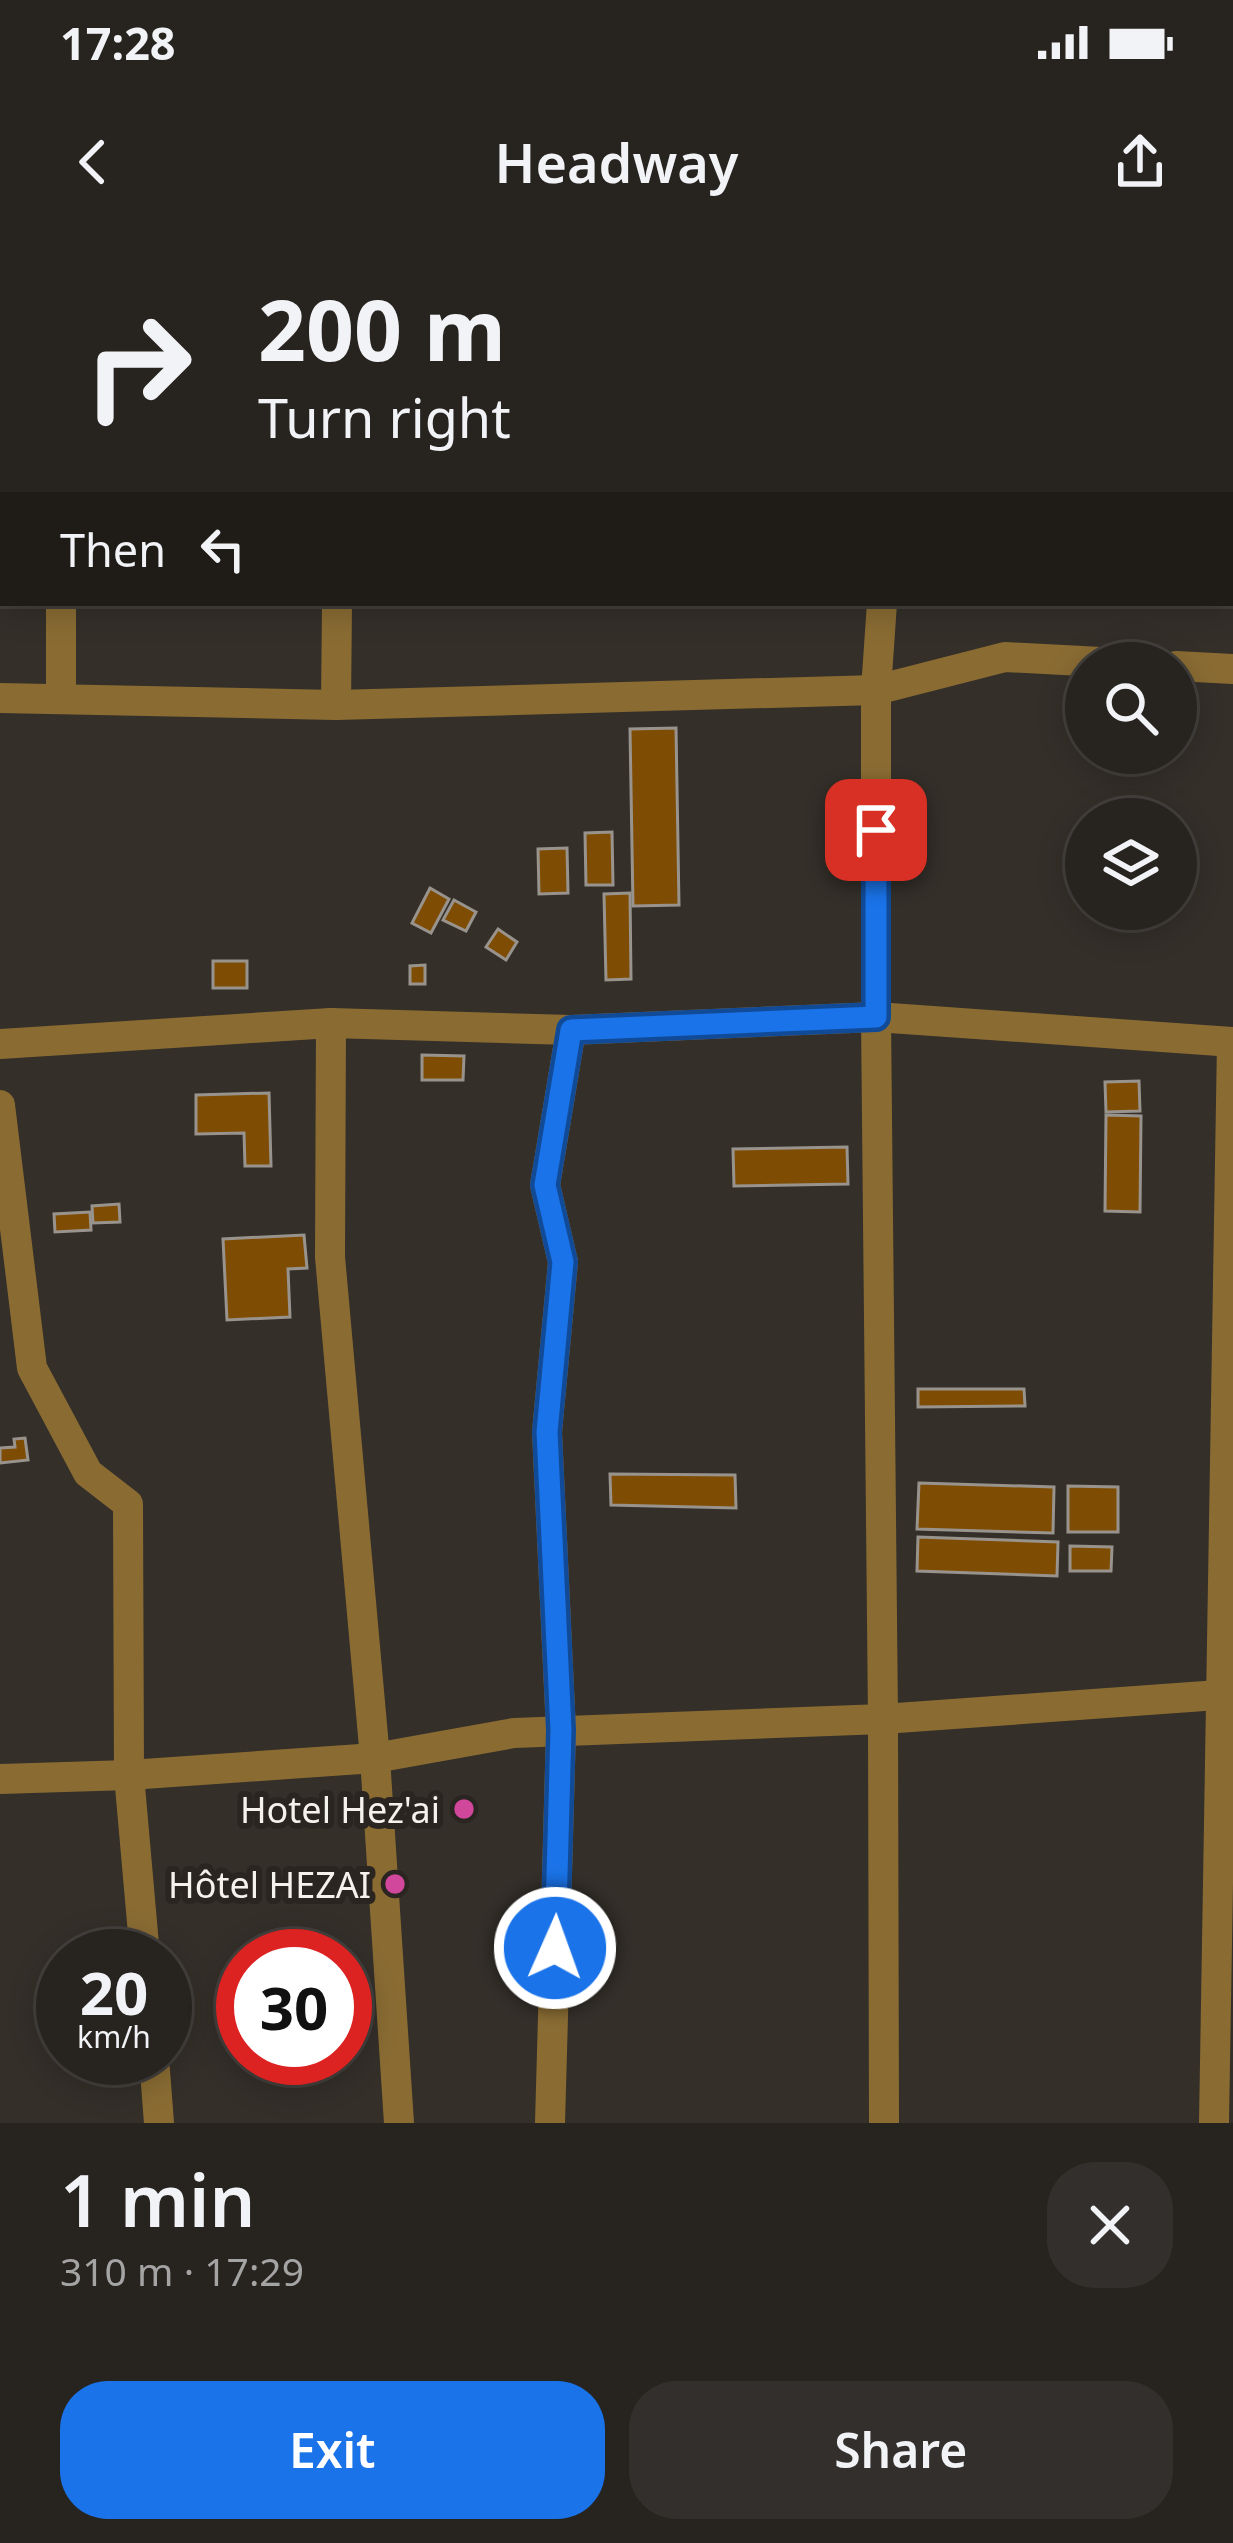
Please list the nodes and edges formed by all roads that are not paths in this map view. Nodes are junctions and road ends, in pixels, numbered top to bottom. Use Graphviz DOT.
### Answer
graph roads {
  1 [pos="61,606"];
  2 [pos="337,606"];
  3 [pos="882,606"];
  4 [pos="1065,660"];
  5 [pos="1197,667"];
  6 [pos="1233,669"];
  7 [pos="876,690"];
  8 [pos="0,698"];
  9 [pos="61,698"];
  10 [pos="336,705"];
  11 [pos="876,1017"];
  12 [pos="331,1023"];
  13 [pos="571,1030"];
  14 [pos="1233,1042"];
  15 [pos="0,1044"];
  16 [pos="0,1106"];
  17 [pos="1228,1695"];
  18 [pos="883,1719"];
  19 [pos="561,1730"];
  20 [pos="375,1758"];
  21 [pos="129,1775"];
  22 [pos="0,1779"];
  23 [pos="143,1929"];
  24 [pos="156,2085"];
  25 [pos="159,2123"];
  26 [pos="399,2123"];
  27 [pos="550,2123"];
  28 [pos="884,2123"];
  29 [pos="1214,2123"];
  1 -- 9 [label="street"];
  2 -- 10 [label="street"];
  3 -- 7 [label="street"];
  4 -- 7 [label="street"];
  5 -- 6 [label="street"];
  7 -- 10 [label="street"];
  7 -- 11 [label="street"];
  8 -- 9 [label="street"];
  9 -- 10 [label="street"];
  11 -- 13 [label="street"];
  11 -- 14 [label="street"];
  11 -- 18 [label="street"];
  12 -- 13 [label="street"];
  12 -- 15 [label="street"];
  12 -- 20 [label="street"];
  13 -- 19 [label="street"];
  14 -- 17 [label="street"];
  16 -- 21 [label="street"];
  17 -- 18 [label="street"];
  17 -- 29 [label="street"];
  18 -- 19 [label="street"];
  18 -- 28 [label="street"];
  19 -- 20 [label="street"];
  19 -- 27 [label="street"];
  20 -- 21 [label="street"];
  20 -- 26 [label="street"];
  21 -- 22 [label="street"];
  21 -- 23 [label="street"];
  24 -- 25 [label="street"];
}
